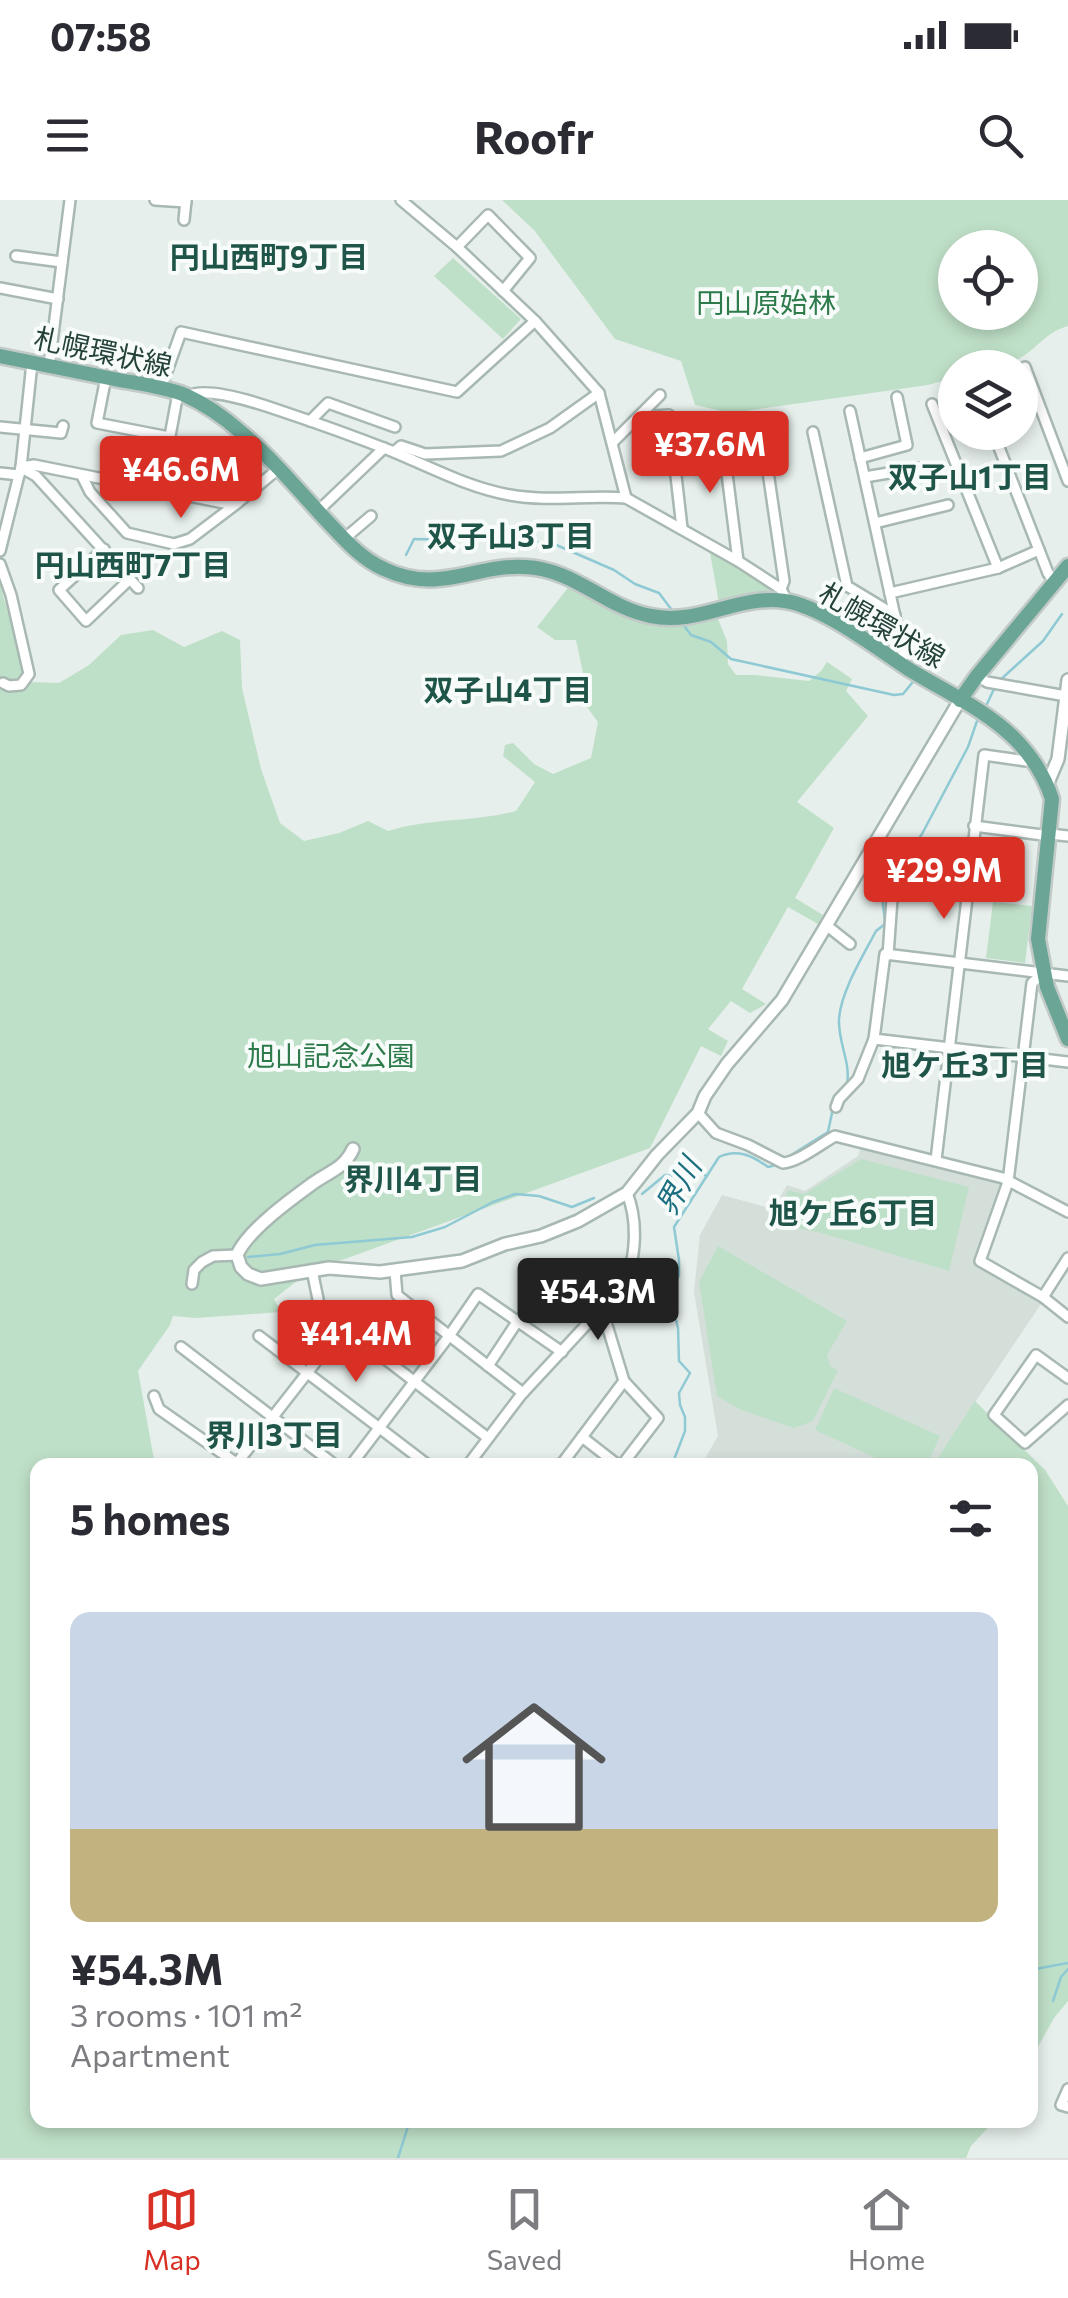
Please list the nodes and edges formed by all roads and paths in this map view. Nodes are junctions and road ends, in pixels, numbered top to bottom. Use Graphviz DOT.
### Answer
graph roads {
  1 [pos="70,200"];
  2 [pos="155,200"];
  3 [pos="401,200"];
  4 [pos="186,201"];
  5 [pos="184,220"];
  6 [pos="456,248"];
  7 [pos="16,256"];
  8 [pos="62,262"];
  9 [pos="0,288"];
  10 [pos="503,291"];
  11 [pos="58,298"];
  12 [pos="535,322"];
  13 [pos="0,356"];
  14 [pos="32,362"];
  15 [pos="50,366"];
  16 [pos="106,377"];
  17 [pos="161,388"];
  18 [pos="599,394"];
  19 [pos="183,395"];
  20 [pos="660,395"];
  21 [pos="897,397"];
  22 [pos="1038,401"];
  23 [pos="932,404"];
  24 [pos="850,410"];
  25 [pos="638,417"];
  26 [pos="310,421"];
  27 [pos="761,424"];
  28 [pos="63,426"];
  29 [pos="721,426"];
  30 [pos="0,427"];
  31 [pos="396,427"];
  32 [pos="24,430"];
  33 [pos="813,432"];
  34 [pos="168,437"];
  35 [pos="613,442"];
  36 [pos="389,450"];
  37 [pos="1000,450"];
  38 [pos="860,458"];
  39 [pos="918,468"];
  40 [pos="278,469"];
  41 [pos="20,471"];
  42 [pos="0,472"];
  43 [pos="82,476"];
  44 [pos="864,477"];
  45 [pos="1068,481"];
  46 [pos="160,490"];
  47 [pos="626,498"];
  48 [pos="948,505"];
  49 [pos="234,506"];
  50 [pos="318,511"];
  51 [pos="371,516"];
  52 [pos="875,523"];
  53 [pos="682,528"];
  54 [pos="344,539"];
  55 [pos="104,549"];
  56 [pos="1038,550"];
  57 [pos="0,551"];
  58 [pos="738,561"];
  59 [pos="0,564"];
  60 [pos="1068,566"];
  61 [pos="998,568"];
  62 [pos="130,578"];
  63 [pos="1054,582"];
  64 [pos="138,588"];
  65 [pos="890,593"];
  66 [pos="784,595"];
  67 [pos="895,615"];
  68 [pos="902,664"];
  69 [pos="977,676"];
  70 [pos="1068,680"];
  71 [pos="3,683"];
  72 [pos="1066,696"];
  73 [pos="960,700"];
  74 [pos="1032,758"];
  75 [pos="1047,785"];
  76 [pos="974,826"];
  77 [pos="1050,835"];
  78 [pos="1068,836"];
  79 [pos="866,858"];
  80 [pos="905,880"];
  81 [pos="967,889"];
  82 [pos="826,926"];
  83 [pos="850,944"];
  84 [pos="888,955"];
  85 [pos="958,963"];
  86 [pos="1043,973"];
  87 [pos="1068,976"];
  88 [pos="874,1039"];
  89 [pos="1068,1039"];
  90 [pos="949,1048"];
  91 [pos="1024,1057"];
  92 [pos="1068,1062"];
  93 [pos="836,1108"];
  94 [pos="698,1112"];
  95 [pos="353,1149"];
  96 [pos="936,1160"];
  97 [pos="1008,1182"];
  98 [pos="627,1193"];
  99 [pos="1068,1212"];
  100 [pos="237,1255"];
  101 [pos="1068,1258"];
  102 [pos="312,1270"];
  103 [pos="394,1270"];
  104 [pos="192,1284"];
  105 [pos="1044,1297"];
  106 [pos="602,1309"];
  107 [pos="1068,1318"];
  108 [pos="517,1322"];
  109 [pos="343,1327"];
  110 [pos="259,1336"];
  111 [pos="449,1336"];
  112 [pos="182,1346"];
  113 [pos="562,1352"];
  114 [pos="488,1366"];
  115 [pos="308,1372"];
  116 [pos="1068,1376"];
  117 [pos="624,1381"];
  118 [pos="414,1383"];
  119 [pos="523,1393"];
  120 [pos="154,1396"];
  121 [pos="1068,1405"];
  122 [pos="273,1418"];
  123 [pos="380,1428"];
  124 [pos="582,1437"];
  125 [pos="488,1438"];
  126 [pos="230,1458"];
  127 [pos="243,1458"];
  128 [pos="326,1458"];
  129 [pos="356,1458"];
  130 [pos="419,1458"];
  131 [pos="473,1458"];
  132 [pos="566,1458"];
  133 [pos="610,1458"];
  134 [pos="626,1458"];
  135 [pos="1068,2089"];
  136 [pos="1068,2107"];
  1 -- 8 [label="street"];
  2 -- 4 [label="street"];
  3 -- 6 [label="street"];
  4 -- 5 [label="street"];
  6 -- 10 [label="street"];
  6 -- 10 [label="street"];
  7 -- 8 [label="street"];
  8 -- 11 [label="street"];
  9 -- 11 [label="street"];
  10 -- 12 [label="street"];
  11 -- 15 [label="street"];
  12 -- 17 [label="street"];
  12 -- 18 [label="street"];
  13 -- 14 [label="main road, 札幌環状線"];
  14 -- 15 [label="main road, 札幌環状線"];
  14 -- 32 [label="street"];
  15 -- 16 [label="main road, 札幌環状線"];
  16 -- 17 [label="main road, 札幌環状線"];
  16 -- 34 [label="street"];
  17 -- 19 [label="main road, 札幌環状線"];
  18 -- 35 [label="street"];
  18 -- 36 [label="street"];
  19 -- 26 [label="street"];
  19 -- 34 [label="street"];
  19 -- 40 [label="main road, 札幌環状線"];
  20 -- 25 [label="street"];
  21 -- 38 [label="street"];
  22 -- 45 [label="street"];
  23 -- 61 [label="street"];
  24 -- 38 [label="street"];
  25 -- 35 [label="street"];
  25 -- 53 [label="street"];
  26 -- 31 [label="street"];
  26 -- 36 [label="street"];
  27 -- 66 [label="street"];
  28 -- 32 [label="street"];
  29 -- 58 [label="street"];
  30 -- 32 [label="street"];
  32 -- 41 [label="street"];
  33 -- 67 [label="street"];
  34 -- 46 [label="street"];
  35 -- 47 [label="street"];
  36 -- 47 [label="street"];
  36 -- 50 [label="street"];
  37 -- 56 [label="street"];
  38 -- 44 [label="street"];
  39 -- 44 [label="street"];
  40 -- 49 [label="street"];
  40 -- 50 [label="main road, 札幌環状線"];
  41 -- 42 [label="street"];
  41 -- 43 [label="street"];
  41 -- 55 [label="street"];
  41 -- 57 [label="street"];
  43 -- 46 [label="street"];
  43 -- 49 [label="street"];
  44 -- 52 [label="street"];
  46 -- 49 [label="street"];
  47 -- 53 [label="street"];
  48 -- 52 [label="street"];
  50 -- 54 [label="main road, 札幌環状線"];
  51 -- 54 [label="street"];
  52 -- 65 [label="street"];
  53 -- 58 [label="street"];
  54 -- 66 [label="main road, 札幌環状線"];
  55 -- 62 [label="street"];
  55 -- 62 [label="street"];
  56 -- 61 [label="street"];
  56 -- 63 [label="street"];
  58 -- 66 [label="street"];
  59 -- 71 [label="street"];
  60 -- 63 [label="main road"];
  61 -- 65 [label="street"];
  62 -- 64 [label="street"];
  63 -- 69 [label="main road"];
  65 -- 67 [label="street"];
  66 -- 68 [label="main road, 札幌環状線"];
  67 -- 68 [label="street"];
  68 -- 73 [label="main road, 札幌環状線"];
  69 -- 72 [label="street"];
  69 -- 73 [label="main road"];
  70 -- 72 [label="street"];
  72 -- 75 [label="street"];
  73 -- 74 [label="main road, 札幌環状線"];
  73 -- 79 [label="street"];
  74 -- 75 [label="main road, 札幌環状線"];
  74 -- 76 [label="street"];
  75 -- 77 [label="main road, 札幌環状線"];
  76 -- 77 [label="street"];
  76 -- 81 [label="street"];
  77 -- 78 [label="street"];
  77 -- 86 [label="main road, 札幌環状線"];
  79 -- 80 [label="street"];
  79 -- 82 [label="street"];
  80 -- 81 [label="street"];
  80 -- 84 [label="street"];
  81 -- 85 [label="street"];
  82 -- 83 [label="street"];
  82 -- 94 [label="street"];
  84 -- 85 [label="street"];
  84 -- 88 [label="street"];
  85 -- 86 [label="street"];
  85 -- 90 [label="street"];
  86 -- 87 [label="street"];
  86 -- 89 [label="main road, 札幌環状線"];
  86 -- 91 [label="street"];
  88 -- 90 [label="street"];
  88 -- 93 [label="street"];
  90 -- 91 [label="street"];
  90 -- 96 [label="street"];
  91 -- 92 [label="street"];
  91 -- 97 [label="street"];
  94 -- 96 [label="street"];
  94 -- 98 [label="street"];
  95 -- 100 [label="street"];
  96 -- 97 [label="street"];
  97 -- 99 [label="street"];
  97 -- 105 [label="street"];
  98 -- 103 [label="street"];
  98 -- 106 [label="street"];
  100 -- 102 [label="street"];
  100 -- 104 [label="street"];
  101 -- 105 [label="street"];
  102 -- 103 [label="street"];
  102 -- 109 [label="street"];
  103 -- 111 [label="street"];
  105 -- 107 [label="street"];
  106 -- 113 [label="street"];
  106 -- 117 [label="street"];
  108 -- 111 [label="street"];
  108 -- 113 [label="street"];
  108 -- 114 [label="street"];
  109 -- 115 [label="street"];
  109 -- 118 [label="street"];
  110 -- 115 [label="street"];
  111 -- 114 [label="street"];
  111 -- 118 [label="street"];
  112 -- 122 [label="street"];
  113 -- 119 [label="street"];
  114 -- 119 [label="street"];
  115 -- 122 [label="street"];
  115 -- 123 [label="street"];
  116 -- 121 [label="street"];
  117 -- 124 [label="street"];
  117 -- 134 [label="street"];
  118 -- 123 [label="street"];
  118 -- 125 [label="street"];
  119 -- 125 [label="street"];
  120 -- 126 [label="street"];
  122 -- 127 [label="street"];
  122 -- 128 [label="street"];
  123 -- 129 [label="street"];
  123 -- 130 [label="street"];
  124 -- 132 [label="street"];
  124 -- 133 [label="street"];
  125 -- 131 [label="street"];
  135 -- 136 [label="street"];
}
